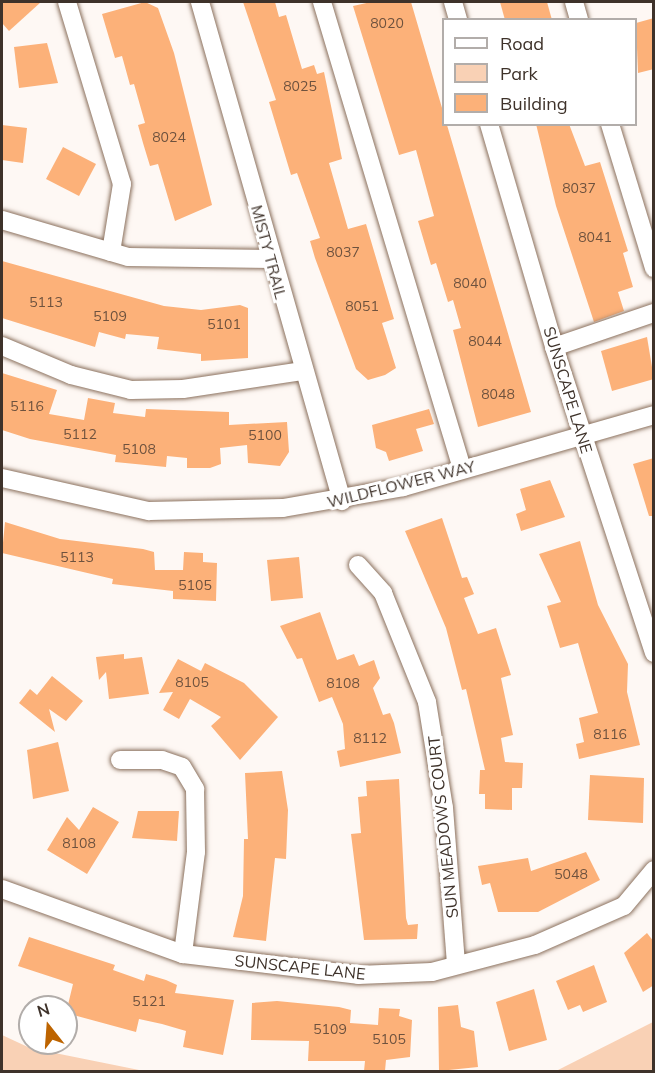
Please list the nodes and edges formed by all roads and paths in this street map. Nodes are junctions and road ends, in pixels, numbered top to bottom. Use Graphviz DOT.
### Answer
graph roads {
  1 [pos="67,2"];
  2 [pos="200,2"];
  3 [pos="322,2"];
  4 [pos="453,2"];
  5 [pos="574,2"];
  6 [pos="457,18"];
  7 [pos="578,18"];
  8 [pos="490,126"];
  9 [pos="611,126"];
  10 [pos="2,220"];
  11 [pos="111,252"];
  12 [pos="271,259"];
  13 [pos="654,268"];
  14 [pos="654,313"];
  15 [pos="2,346"];
  16 [pos="554,347"];
  17 [pos="302,371"];
  18 [pos="654,415"];
  19 [pos="582,436"];
  20 [pos="462,470"];
  21 [pos="2,478"];
  22 [pos="342,501"];
  23 [pos="358,565"];
  24 [pos="654,653"];
  25 [pos="120,760"];
  26 [pos="654,870"];
  27 [pos="2,889"];
  28 [pos="183,954"];
  29 [pos="456,964"];
  1 -- 11 [label="street"];
  2 -- 12 [label="street, MISTY TRAIL"];
  3 -- 20 [label="street"];
  4 -- 6 [label="street"];
  5 -- 7 [label="street"];
  8 -- 16 [label="street, SUNSCAPE LANE"];
  9 -- 13 [label="street"];
  10 -- 11 [label="street"];
  11 -- 12 [label="street"];
  12 -- 17 [label="street, MISTY TRAIL"];
  14 -- 16 [label="street"];
  15 -- 17 [label="street"];
  16 -- 19 [label="street, SUNSCAPE LANE"];
  17 -- 22 [label="street, MISTY TRAIL"];
  18 -- 19 [label="street, WILDFLOWER WAY"];
  19 -- 20 [label="street, WILDFLOWER WAY"];
  19 -- 24 [label="street, SUNSCAPE LANE"];
  20 -- 22 [label="street, WILDFLOWER WAY"];
  21 -- 22 [label="street, WILDFLOWER WAY"];
  23 -- 29 [label="street, SUN MEADOWS COURT"];
  25 -- 28 [label="street"];
  26 -- 29 [label="street, SUNSCAPE LANE"];
  27 -- 28 [label="street, SUNSCAPE LANE"];
  28 -- 29 [label="street, SUNSCAPE LANE"];
}
